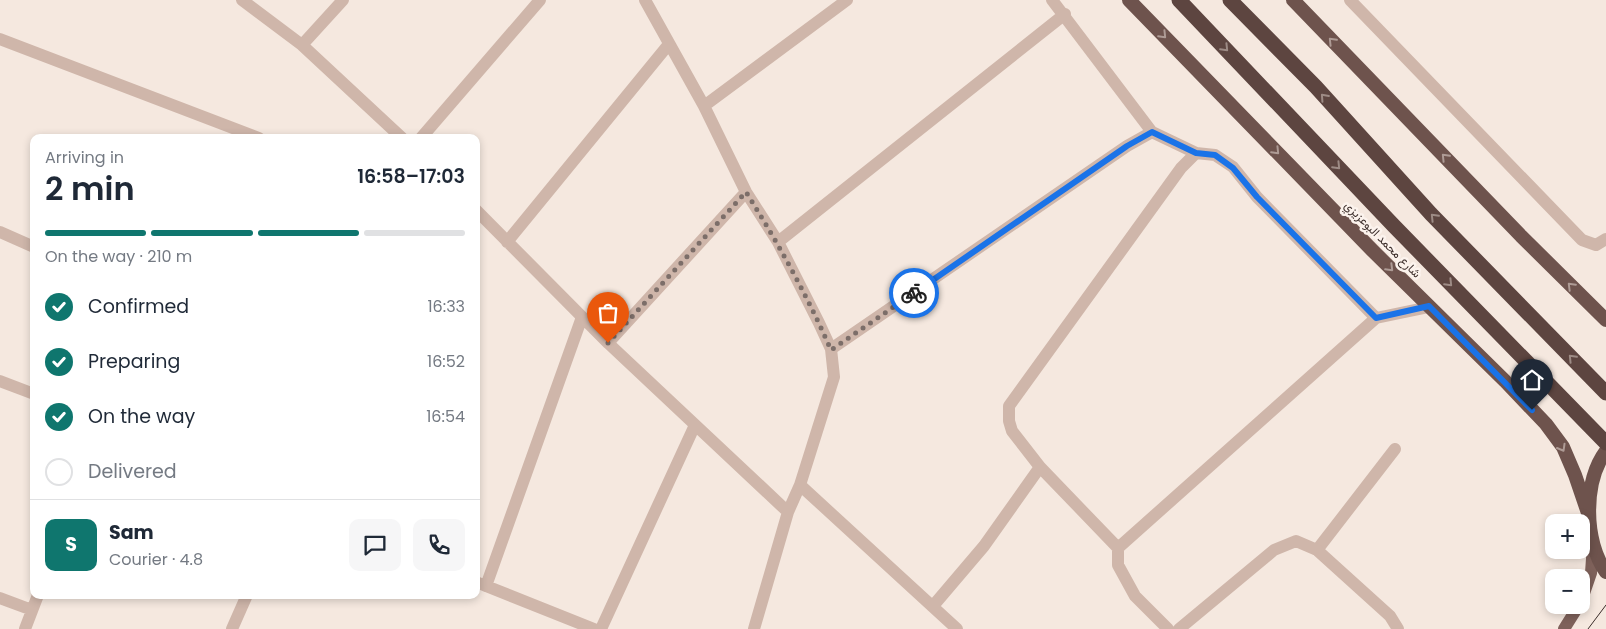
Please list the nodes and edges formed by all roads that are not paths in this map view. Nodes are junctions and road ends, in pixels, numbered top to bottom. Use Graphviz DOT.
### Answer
graph roads {
  1 [pos="242,0"];
  2 [pos="343,0"];
  3 [pos="540,0"];
  4 [pos="645,0"];
  5 [pos="847,0"];
  6 [pos="1052,0"];
  7 [pos="1129,0"];
  8 [pos="1179,0"];
  9 [pos="1230,0"];
  10 [pos="1293,0"];
  11 [pos="1350,0"];
  12 [pos="1064,14"];
  13 [pos="0,39"];
  14 [pos="669,44"];
  15 [pos="302,45"];
  16 [pos="704,106"];
  17 [pos="1152,132"];
  18 [pos="249,134"];
  19 [pos="398,134"];
  20 [pos="424,134"];
  21 [pos="1196,153"];
  22 [pos="746,192"];
  23 [pos="480,214"];
  24 [pos="0,232"];
  25 [pos="1606,239"];
  26 [pos="508,242"];
  27 [pos="778,242"];
  28 [pos="30,245"];
  29 [pos="1429,306"];
  30 [pos="582,316"];
  31 [pos="1376,318"];
  32 [pos="1606,320"];
  33 [pos="608,343"];
  34 [pos="831,350"];
  35 [pos="0,381"];
  36 [pos="30,392"];
  37 [pos="1606,393"];
  38 [pos="695,424"];
  39 [pos="1606,443"];
  40 [pos="1395,449"];
  41 [pos="1606,451"];
  42 [pos="1040,467"];
  43 [pos="800,485"];
  44 [pos="788,512"];
  45 [pos="1587,514"];
  46 [pos="1588,514"];
  47 [pos="1590,527"];
  48 [pos="1593,544"];
  49 [pos="1118,548"];
  50 [pos="1317,550"];
  51 [pos="1606,572"];
  52 [pos="1590,576"];
  53 [pos="481,584"];
  54 [pos="0,598"];
  55 [pos="36,599"];
  56 [pos="245,599"];
  57 [pos="934,606"];
  58 [pos="32,610"];
  59 [pos="1573,614"];
  60 [pos="25,629"];
  61 [pos="232,629"];
  62 [pos="594,629"];
  63 [pos="601,629"];
  64 [pos="754,629"];
  65 [pos="958,629"];
  66 [pos="1168,629"];
  67 [pos="1179,629"];
  68 [pos="1398,629"];
  69 [pos="1564,629"];
  1 -- 15 [label="street"];
  2 -- 15 [label="street"];
  3 -- 20 [label="street"];
  4 -- 14 [label="street"];
  5 -- 16 [label="street"];
  6 -- 12 [label="street"];
  7 -- 29 [label="highway, شارع محمد البوعزيزي, one-way"];
  8 -- 39 [label="highway, شارع محمد البوعزيزي, one-way"];
  37 -- 9 [label="highway, one-way"];
  32 -- 10 [label="highway, one-way"];
  11 -- 25 [label="street"];
  12 -- 17 [label="street"];
  12 -- 27 [label="street"];
  13 -- 18 [label="street"];
  14 -- 16 [label="street"];
  14 -- 26 [label="street"];
  15 -- 19 [label="street"];
  16 -- 22 [label="street"];
  17 -- 21 [label="street"];
  17 -- 34 [label="street"];
  21 -- 31 [label="street"];
  21 -- 42 [label="street"];
  22 -- 27 [label="street"];
  22 -- 33 [label="street"];
  23 -- 26 [label="street"];
  24 -- 28 [label="street"];
  26 -- 30 [label="street"];
  27 -- 34 [label="street"];
  29 -- 31 [label="street"];
  29 -- 45 [label="highway, شارع محمد البوعزيزي, one-way"];
  30 -- 33 [label="street"];
  30 -- 53 [label="street"];
  31 -- 49 [label="street"];
  33 -- 38 [label="street"];
  34 -- 43 [label="street"];
  35 -- 36 [label="street"];
  38 -- 44 [label="street"];
  38 -- 63 [label="street"];
  40 -- 50 [label="street"];
  41 -- 46 [label="highway"];
  42 -- 49 [label="street"];
  42 -- 57 [label="street"];
  43 -- 44 [label="street"];
  43 -- 57 [label="street"];
  44 -- 64 [label="street"];
  47 -- 48 [label="highway"];
  48 -- 51 [label="highway"];
  48 -- 52 [label="main road"];
  49 -- 66 [label="street"];
  50 -- 67 [label="street"];
  50 -- 68 [label="street"];
  53 -- 62 [label="street"];
  54 -- 58 [label="street"];
  55 -- 58 [label="street"];
  56 -- 61 [label="street"];
  57 -- 65 [label="street"];
  58 -- 60 [label="street"];
  59 -- 69 [label="main road"];
}
